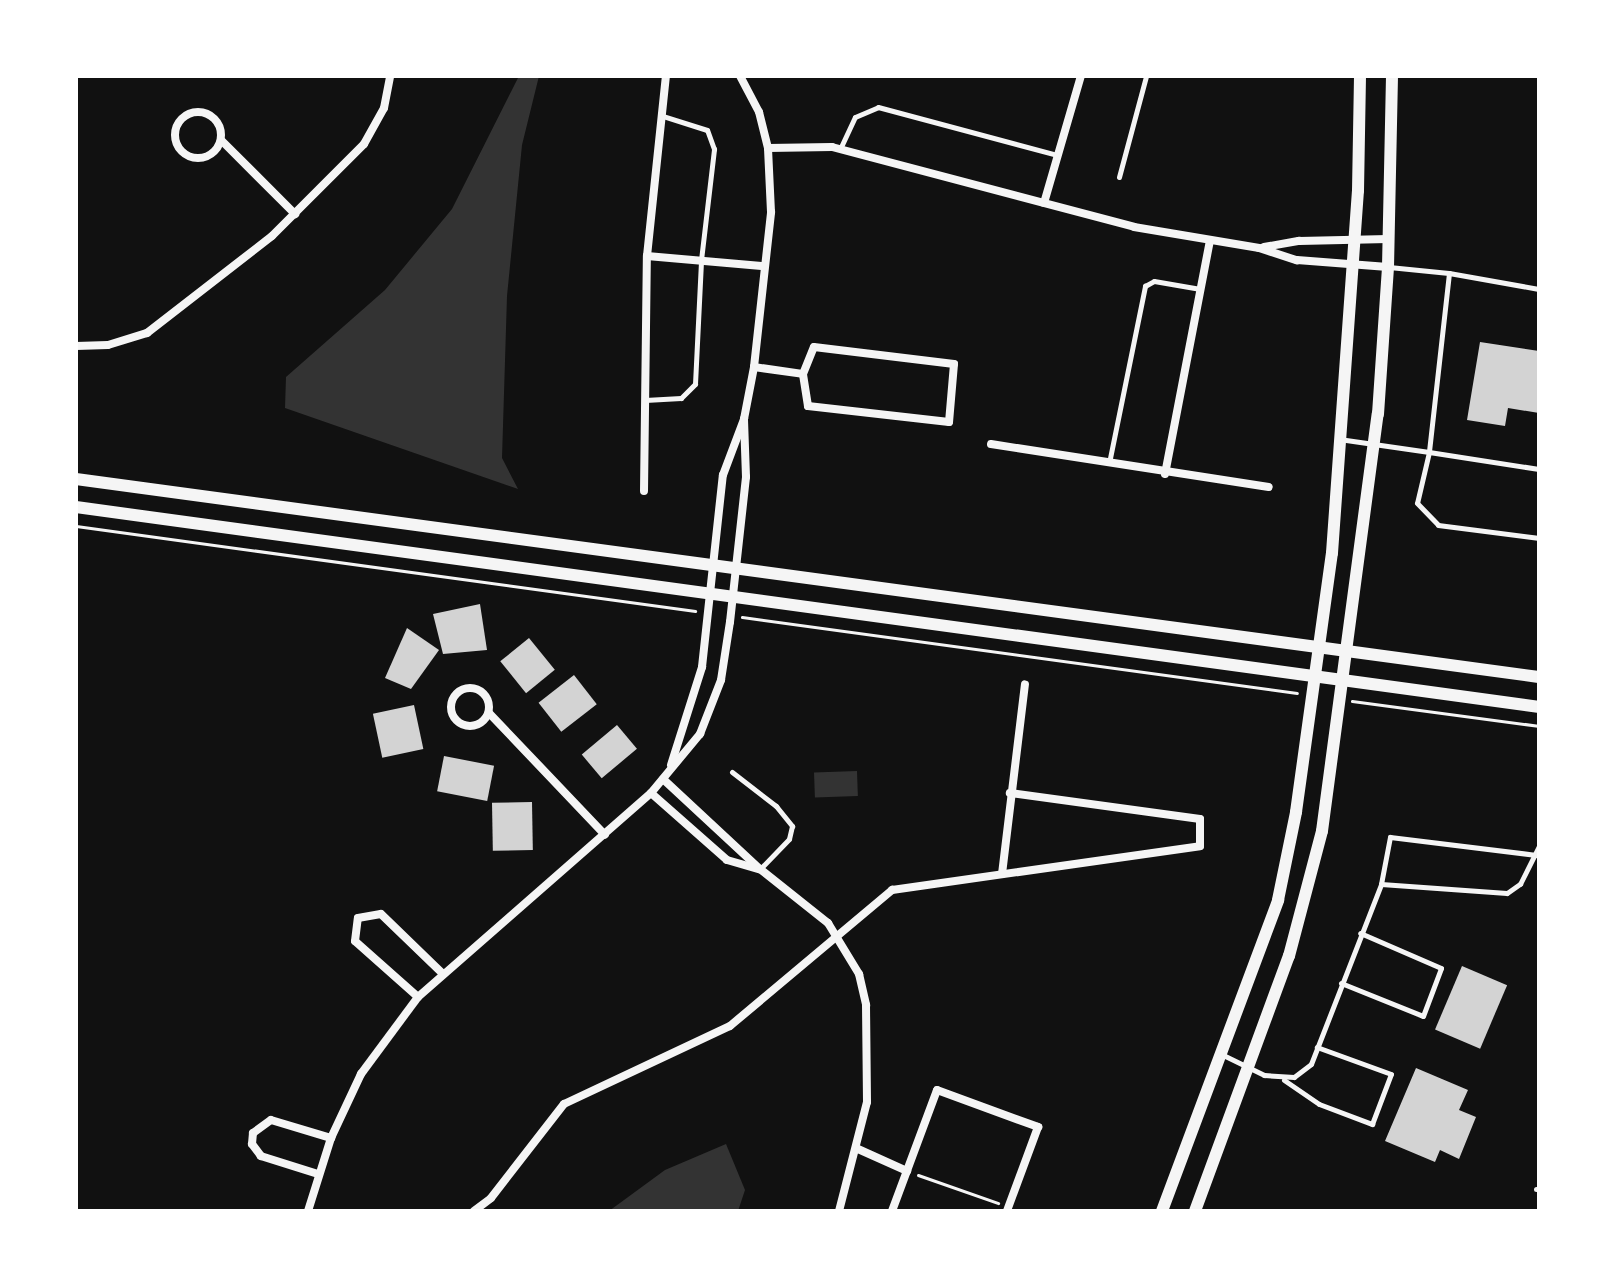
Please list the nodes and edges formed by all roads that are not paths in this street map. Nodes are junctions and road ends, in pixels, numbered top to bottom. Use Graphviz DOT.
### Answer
graph roads {
  1 [pos="390,76"];
  2 [pos="666,76"];
  3 [pos="740,76"];
  4 [pos="1081,76"];
  5 [pos="1146,76"];
  6 [pos="1360,76"];
  7 [pos="1392,76"];
  8 [pos="662,116"];
  9 [pos="221,140"];
  10 [pos="768,148"];
  11 [pos="840,149"];
  12 [pos="1057,155"];
  13 [pos="1119,177"];
  14 [pos="1044,203"];
  15 [pos="295,214"];
  16 [pos="1355,239"];
  17 [pos="1388,239"];
  18 [pos="1210,240"];
  19 [pos="1259,248"];
  20 [pos="647,256"];
  21 [pos="701,260"];
  22 [pos="1353,265"];
  23 [pos="762,266"];
  24 [pos="1388,267"];
  25 [pos="1449,273"];
  26 [pos="1201,289"];
  27 [pos="1539,289"];
  28 [pos="76,346"];
  29 [pos="754,367"];
  30 [pos="803,374"];
  31 [pos="645,400"];
  32 [pos="744,419"];
  33 [pos="1338,439"];
  34 [pos="1375,443"];
  35 [pos="991,444"];
  36 [pos="1429,452"];
  37 [pos="1109,464"];
  38 [pos="1539,469"];
  39 [pos="1165,474"];
  40 [pos="76,479"];
  41 [pos="1269,487"];
  42 [pos="644,491"];
  43 [pos="76,507"];
  44 [pos="1539,538"];
  45 [pos="711,565"];
  46 [pos="732,568"];
  47 [pos="709,594"];
  48 [pos="730,597"];
  49 [pos="1320,647"];
  50 [pos="1347,651"];
  51 [pos="1315,676"];
  52 [pos="1539,677"];
  53 [pos="1344,680"];
  54 [pos="1025,684"];
  55 [pos="1539,707"];
  56 [pos="489,713"];
  57 [pos="671,768"];
  58 [pos="732,772"];
  59 [pos="663,779"];
  60 [pos="651,793"];
  61 [pos="1010,793"];
  62 [pos="605,835"];
  63 [pos="1539,846"];
  64 [pos="1536,855"];
  65 [pos="760,869"];
  66 [pos="1002,874"];
  67 [pos="1381,884"];
  68 [pos="1360,933"];
  69 [pos="841,938"];
  70 [pos="442,973"];
  71 [pos="1341,983"];
  72 [pos="418,997"];
  73 [pos="1317,1047"];
  74 [pos="1220,1053"];
  75 [pos="1248,1066"];
  76 [pos="1283,1080"];
  77 [pos="331,1138"];
  78 [pos="858,1149"];
  79 [pos="907,1171"];
  80 [pos="318,1174"];
  81 [pos="1008,1209"];
  82 [pos="308,1211"];
  83 [pos="474,1211"];
  84 [pos="839,1211"];
  85 [pos="892,1211"];
  86 [pos="1162,1211"];
  87 [pos="1195,1211"];
  1 -- 15 [label="street"];
  2 -- 8 [label="street"];
  3 -- 10 [label="street"];
  4 -- 12 [label="street"];
  5 -- 13 [label="lane"];
  6 -- 16 [label="street"];
  7 -- 17 [label="street"];
  8 -- 20 [label="street"];
  8 -- 21 [label="lane"];
  9 -- 9 [label="street"];
  9 -- 15 [label="street"];
  10 -- 11 [label="street"];
  10 -- 23 [label="street"];
  11 -- 12 [label="lane"];
  11 -- 14 [label="street"];
  12 -- 14 [label="street"];
  14 -- 18 [label="street"];
  15 -- 28 [label="street"];
  16 -- 17 [label="street"];
  16 -- 19 [label="street"];
  16 -- 22 [label="street"];
  17 -- 24 [label="street"];
  18 -- 19 [label="street"];
  18 -- 26 [label="street"];
  19 -- 22 [label="street"];
  20 -- 21 [label="street"];
  20 -- 31 [label="street"];
  21 -- 23 [label="street"];
  21 -- 31 [label="lane"];
  22 -- 24 [label="street"];
  22 -- 33 [label="street"];
  23 -- 29 [label="street"];
  24 -- 25 [label="lane"];
  24 -- 34 [label="street"];
  25 -- 27 [label="lane"];
  25 -- 36 [label="lane"];
  26 -- 37 [label="lane"];
  26 -- 39 [label="street"];
  29 -- 30 [label="street"];
  29 -- 32 [label="street"];
  30 -- 30 [label="street"];
  31 -- 42 [label="street"];
  32 -- 45 [label="street"];
  32 -- 46 [label="street"];
  33 -- 34 [label="lane"];
  33 -- 49 [label="street"];
  34 -- 36 [label="lane"];
  34 -- 50 [label="street"];
  35 -- 37 [label="street"];
  36 -- 38 [label="lane"];
  36 -- 44 [label="lane"];
  37 -- 39 [label="street"];
  39 -- 41 [label="street"];
  40 -- 45 [label="street"];
  43 -- 47 [label="street"];
  45 -- 46 [label="street"];
  45 -- 47 [label="street"];
  46 -- 48 [label="street"];
  46 -- 49 [label="street"];
  47 -- 48 [label="street"];
  47 -- 57 [label="street"];
  48 -- 51 [label="street"];
  48 -- 57 [label="street"];
  49 -- 50 [label="street"];
  49 -- 51 [label="street"];
  50 -- 52 [label="street"];
  50 -- 53 [label="street"];
  51 -- 53 [label="street"];
  51 -- 74 [label="street"];
  53 -- 55 [label="street"];
  53 -- 75 [label="street"];
  54 -- 61 [label="street"];
  56 -- 56 [label="street"];
  56 -- 62 [label="street"];
  57 -- 59 [label="street"];
  58 -- 65 [label="lane"];
  59 -- 60 [label="street"];
  59 -- 65 [label="street"];
  60 -- 62 [label="street"];
  60 -- 65 [label="street"];
  61 -- 66 [label="street"];
  61 -- 66 [label="street"];
  62 -- 70 [label="street"];
  63 -- 64 [label="lane"];
  64 -- 67 [label="lane"];
  64 -- 67 [label="lane"];
  65 -- 69 [label="street"];
  66 -- 69 [label="street"];
  67 -- 68 [label="lane"];
  68 -- 71 [label="lane"];
  68 -- 71 [label="lane"];
  69 -- 78 [label="street"];
  69 -- 83 [label="street"];
  70 -- 72 [label="street"];
  70 -- 72 [label="street"];
  71 -- 73 [label="lane"];
  72 -- 77 [label="street"];
  73 -- 76 [label="lane"];
  73 -- 76 [label="lane"];
  74 -- 75 [label="lane"];
  74 -- 86 [label="street"];
  75 -- 76 [label="lane"];
  75 -- 87 [label="street"];
  77 -- 80 [label="street"];
  77 -- 80 [label="street"];
  78 -- 79 [label="street"];
  78 -- 84 [label="street"];
  79 -- 81 [label="street"];
  79 -- 85 [label="street"];
  80 -- 82 [label="street"];
}
